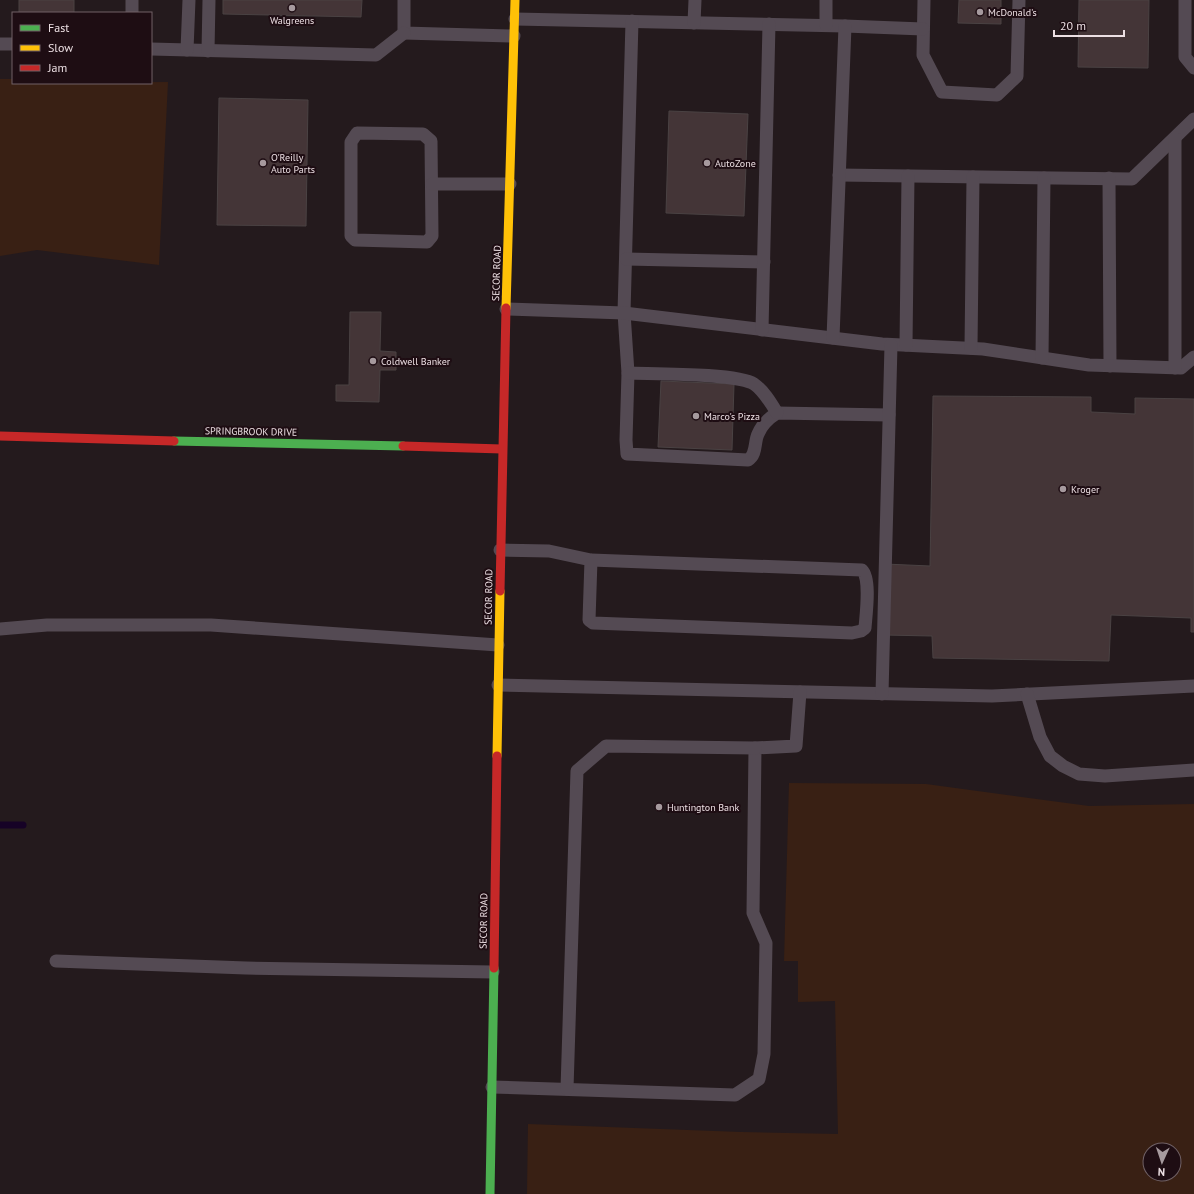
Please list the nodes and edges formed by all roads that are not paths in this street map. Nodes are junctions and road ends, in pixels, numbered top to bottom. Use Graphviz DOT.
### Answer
graph roads {
  1 [pos="132,0"];
  2 [pos="189,0"];
  3 [pos="209,0"];
  4 [pos="404,0"];
  5 [pos="515,0"];
  6 [pos="695,0"];
  7 [pos="826,0"];
  8 [pos="924,0"];
  9 [pos="1019,0"];
  10 [pos="1185,0"];
  11 [pos="132,12"];
  12 [pos="514,19"];
  13 [pos="632,22"];
  14 [pos="694,23"];
  15 [pos="769,24"];
  16 [pos="826,25"];
  17 [pos="845,26"];
  18 [pos="924,29"];
  19 [pos="404,33"];
  20 [pos="514,36"];
  21 [pos="0,44"];
  22 [pos="12,44"];
  23 [pos="152,50"];
  24 [pos="188,50"];
  25 [pos="208,51"];
  26 [pos="1194,68"];
  27 [pos="1194,119"];
  28 [pos="1175,138"];
  29 [pos="839,175"];
  30 [pos="908,176"];
  31 [pos="973,177"];
  32 [pos="1044,178"];
  33 [pos="1109,178"];
  34 [pos="432,184"];
  35 [pos="510,184"];
  36 [pos="626,260"];
  37 [pos="764,262"];
  38 [pos="506,309"];
  39 [pos="624,313"];
  40 [pos="762,330"];
  41 [pos="833,338"];
  42 [pos="891,345"];
  43 [pos="906,346"];
  44 [pos="971,348"];
  45 [pos="1194,357"];
  46 [pos="1042,358"];
  47 [pos="1110,366"];
  48 [pos="1175,368"];
  49 [pos="628,373"];
  50 [pos="777,413"];
  51 [pos="889,415"];
  52 [pos="0,436"];
  53 [pos="502,449"];
  54 [pos="500,550"];
  55 [pos="591,560"];
  56 [pos="0,629"];
  57 [pos="498,645"];
  58 [pos="498,685"];
  59 [pos="1194,686"];
  60 [pos="800,692"];
  61 [pos="882,694"];
  62 [pos="1027,694"];
  63 [pos="755,748"];
  64 [pos="1194,770"];
  65 [pos="56,961"];
  66 [pos="494,972"];
  67 [pos="492,1087"];
  68 [pos="567,1089"];
  69 [pos="490,1194"];
  1 -- 11 [label="lane"];
  2 -- 24 [label="lane"];
  3 -- 25 [label="lane"];
  4 -- 19 [label="lane"];
  5 -- 12 [label="street, SECOR ROAD"];
  6 -- 14 [label="lane"];
  7 -- 16 [label="lane"];
  8 -- 18 [label="lane"];
  9 -- 18 [label="lane"];
  10 -- 26 [label="lane"];
  12 -- 13 [label="lane"];
  12 -- 20 [label="street, SECOR ROAD"];
  13 -- 14 [label="lane"];
  13 -- 36 [label="lane"];
  14 -- 15 [label="lane"];
  15 -- 16 [label="lane"];
  15 -- 37 [label="lane"];
  16 -- 17 [label="lane"];
  17 -- 18 [label="lane"];
  17 -- 29 [label="lane"];
  19 -- 20 [label="lane"];
  19 -- 25 [label="lane"];
  20 -- 35 [label="street, SECOR ROAD"];
  21 -- 22 [label="lane"];
  23 -- 24 [label="lane"];
  24 -- 25 [label="lane"];
  27 -- 28 [label="lane"];
  28 -- 33 [label="lane"];
  28 -- 48 [label="lane"];
  29 -- 30 [label="lane"];
  29 -- 41 [label="lane"];
  30 -- 31 [label="lane"];
  30 -- 43 [label="lane"];
  31 -- 32 [label="lane"];
  31 -- 44 [label="lane"];
  32 -- 33 [label="lane"];
  32 -- 46 [label="lane"];
  33 -- 47 [label="lane"];
  34 -- 34 [label="lane"];
  34 -- 35 [label="lane"];
  35 -- 38 [label="street, SECOR ROAD"];
  36 -- 37 [label="lane"];
  36 -- 39 [label="lane"];
  37 -- 40 [label="lane"];
  38 -- 39 [label="lane"];
  38 -- 53 [label="street, SECOR ROAD"];
  39 -- 40 [label="lane"];
  39 -- 49 [label="lane"];
  40 -- 41 [label="lane"];
  41 -- 42 [label="lane"];
  42 -- 43 [label="lane"];
  42 -- 51 [label="lane"];
  43 -- 44 [label="lane"];
  44 -- 46 [label="lane"];
  45 -- 48 [label="lane"];
  46 -- 47 [label="lane"];
  47 -- 48 [label="lane"];
  49 -- 50 [label="lane"];
  49 -- 50 [label="lane"];
  50 -- 51 [label="lane"];
  51 -- 61 [label="lane"];
  52 -- 53 [label="street, SPRINGBROOK DRIVE"];
  53 -- 54 [label="street, SECOR ROAD"];
  54 -- 55 [label="lane"];
  54 -- 57 [label="street, SECOR ROAD"];
  55 -- 55 [label="lane"];
  56 -- 57 [label="lane"];
  57 -- 58 [label="street, SECOR ROAD"];
  58 -- 60 [label="lane"];
  58 -- 66 [label="street, SECOR ROAD"];
  59 -- 62 [label="lane"];
  60 -- 61 [label="lane"];
  60 -- 63 [label="lane"];
  61 -- 62 [label="lane"];
  62 -- 64 [label="lane"];
  63 -- 68 [label="lane"];
  63 -- 68 [label="lane"];
  65 -- 66 [label="lane"];
  66 -- 67 [label="street, SECOR ROAD"];
  67 -- 68 [label="lane"];
  67 -- 69 [label="street, SECOR ROAD"];
}
